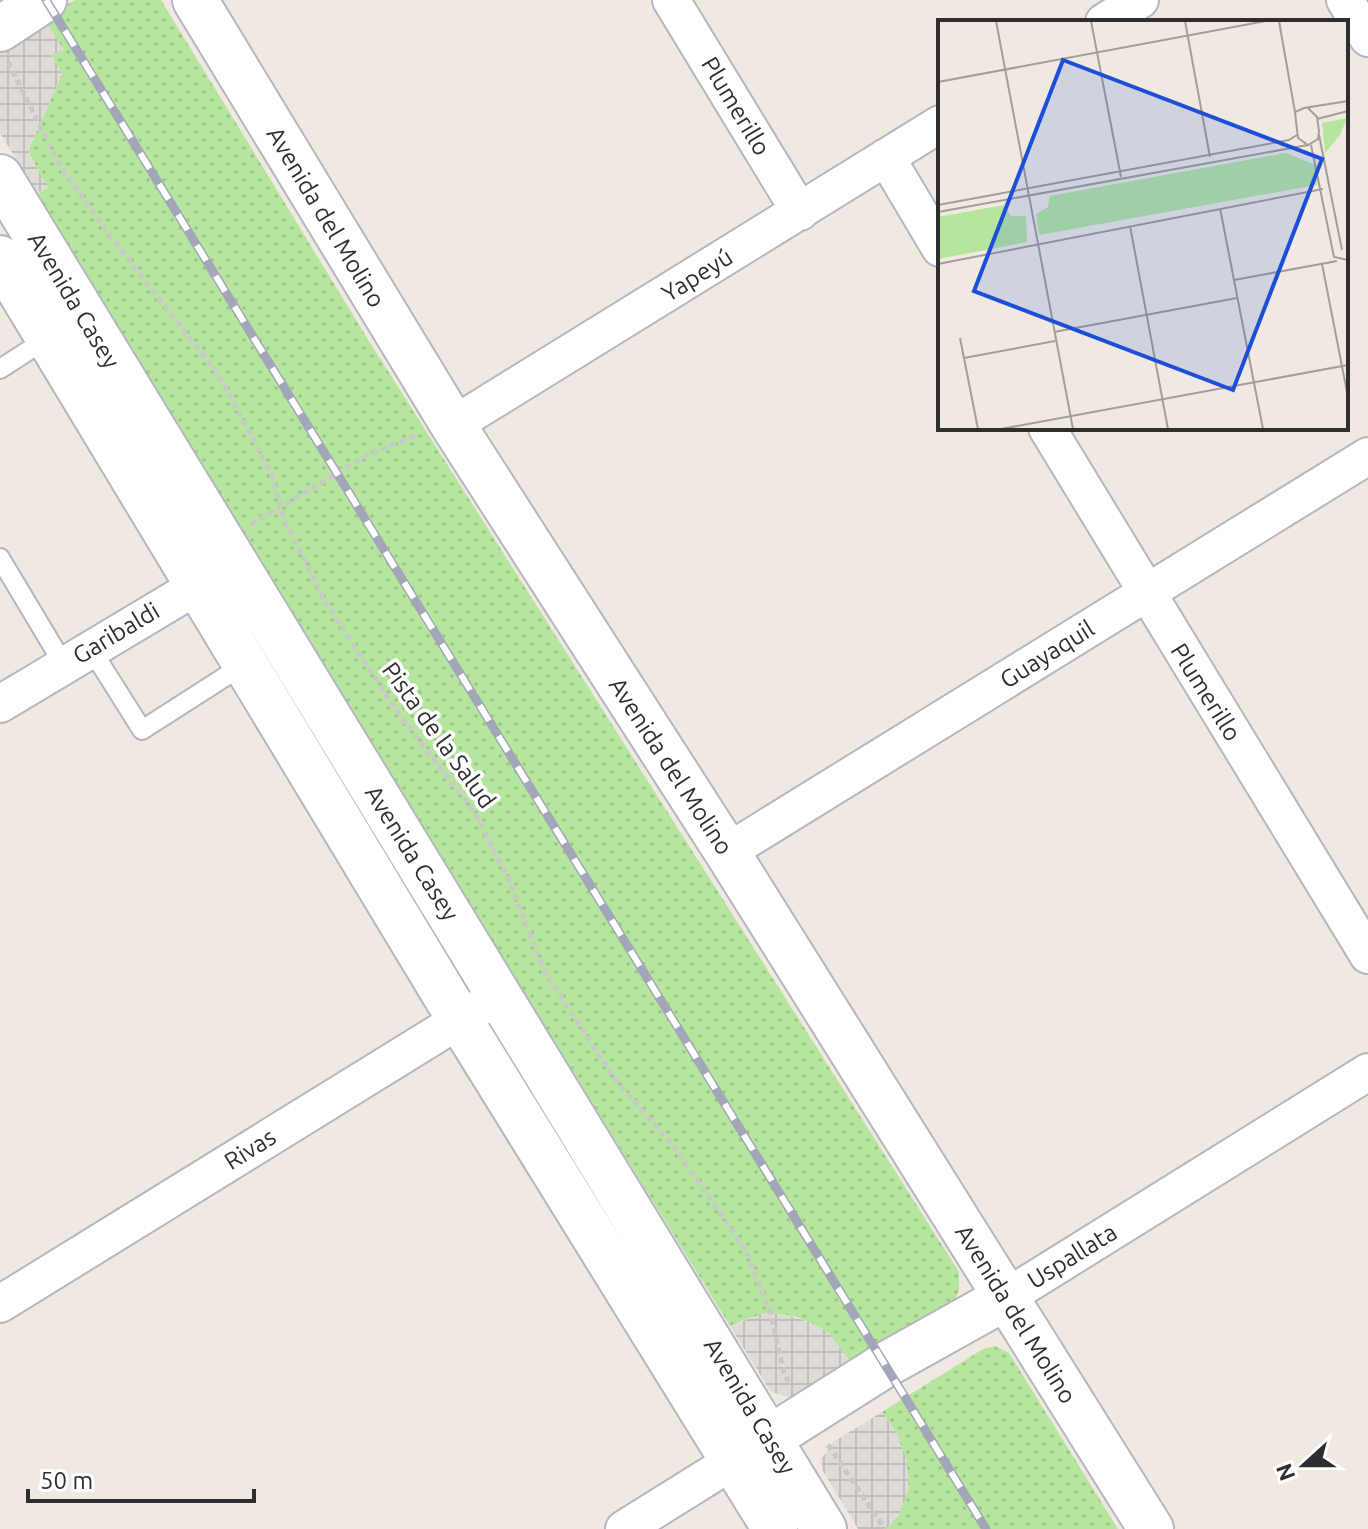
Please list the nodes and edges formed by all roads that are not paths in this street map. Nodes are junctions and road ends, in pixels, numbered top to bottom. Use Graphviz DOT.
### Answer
graph roads {
  1 [pos="44,0"];
  2 [pos="195,0"];
  3 [pos="671,0"];
  4 [pos="1140,0"];
  5 [pos="1345,0"];
  6 [pos="1107,20"];
  7 [pos="0,29"];
  8 [pos="1368,38"];
  9 [pos="938,125"];
  10 [pos="886,157"];
  11 [pos="0,177"];
  12 [pos="800,212"];
  13 [pos="938,245"];
  14 [pos="0,258"];
  15 [pos="48,338"];
  16 [pos="0,369"];
  17 [pos="453,425"];
  18 [pos="1048,430"];
  19 [pos="1368,456"];
  20 [pos="0,558"];
  21 [pos="215,574"];
  22 [pos="1145,593"];
  23 [pos="78,657"];
  24 [pos="245,664"];
  25 [pos="0,704"];
  26 [pos="727,852"];
  27 [pos="1368,955"];
  28 [pos="500,995"];
  29 [pos="460,1020"];
  30 [pos="1368,1072"];
  31 [pos="1005,1298"];
  32 [pos="0,1304"];
  33 [pos="769,1437"];
  34 [pos="733,1461"];
  35 [pos="624,1529"];
  36 [pos="775,1529"];
  37 [pos="824,1529"];
  38 [pos="1151,1529"];
  1 -- 7 [label="main road"];
  2 -- 17 [label="main road, Avenida del Molino"];
  3 -- 12 [label="street, Plumerillo"];
  4 -- 6 [label="street"];
  5 -- 8 [label="street"];
  9 -- 10 [label="street, Yapeyú"];
  10 -- 12 [label="street, Yapeyú"];
  10 -- 13 [label="street"];
  11 -- 21 [label="main road, Avenida Casey"];
  12 -- 17 [label="street, Yapeyú"];
  14 -- 15 [label="main road, Avenida Casey"];
  15 -- 16 [label="lane"];
  15 -- 21 [label="main road, Avenida Casey"];
  17 -- 26 [label="main road, Avenida del Molino"];
  18 -- 22 [label="street, Plumerillo"];
  19 -- 22 [label="street, Guayaquil"];
  20 -- 23 [label="lane"];
  21 -- 23 [label="street, Garibaldi"];
  21 -- 24 [label="main road, Avenida Casey"];
  21 -- 28 [label="main road, Avenida Casey"];
  22 -- 26 [label="street, Guayaquil"];
  22 -- 27 [label="street, Plumerillo"];
  23 -- 24 [label="lane"];
  23 -- 25 [label="street, Garibaldi"];
  24 -- 29 [label="main road, Avenida Casey"];
  26 -- 31 [label="main road, Avenida del Molino"];
  28 -- 29 [label="street, Rivas"];
  28 -- 33 [label="main road, Avenida Casey"];
  29 -- 32 [label="street, Rivas"];
  29 -- 34 [label="main road, Avenida Casey"];
  30 -- 31 [label="street, Uspallata"];
  31 -- 33 [label="main road, Uspallata"];
  31 -- 38 [label="main road, Avenida del Molino"];
  33 -- 34 [label="main road, Uspallata"];
  33 -- 37 [label="main road, Avenida Casey"];
  34 -- 35 [label="street"];
  34 -- 36 [label="main road, Avenida Casey"];
}
